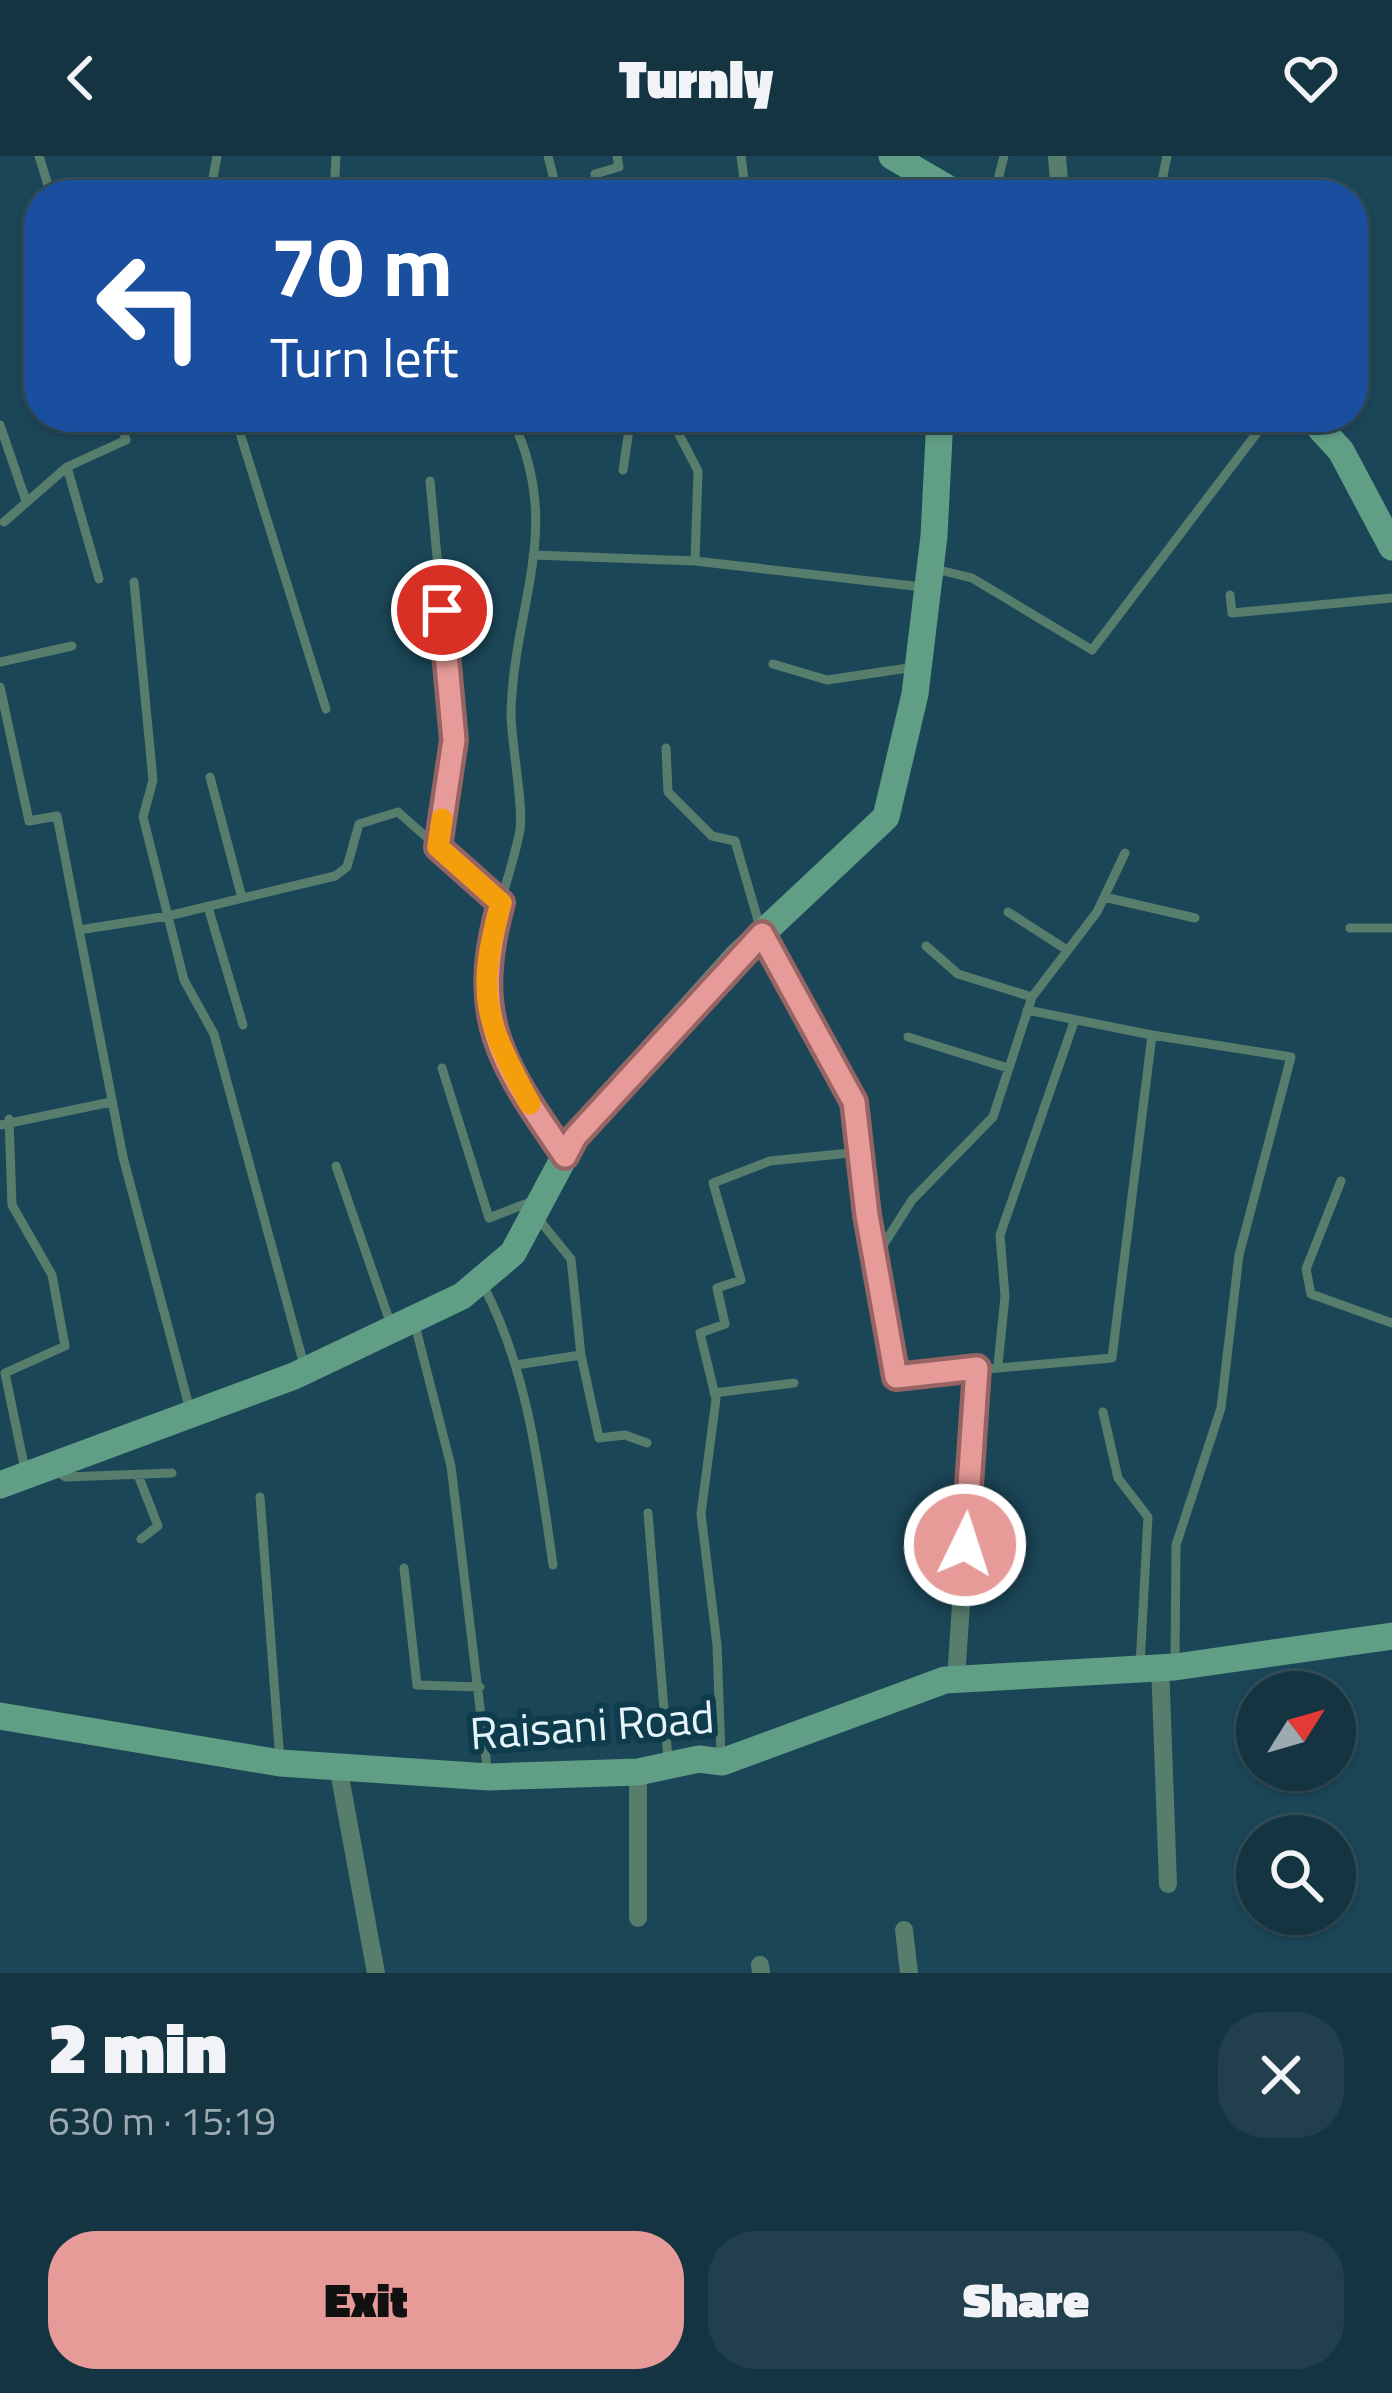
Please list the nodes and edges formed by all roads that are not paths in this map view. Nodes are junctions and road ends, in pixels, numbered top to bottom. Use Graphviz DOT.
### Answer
graph roads {
  1 [pos="617,156"];
  2 [pos="892,156"];
  3 [pos="597,180"];
  4 [pos="931,180"];
  5 [pos="0,425"];
  6 [pos="123,432"];
  7 [pos="240,432"];
  8 [pos="518,432"];
  9 [pos="629,432"];
  10 [pos="678,432"];
  11 [pos="939,432"];
  12 [pos="1258,432"];
  13 [pos="1324,432"];
  14 [pos="67,467"];
  15 [pos="623,470"];
  16 [pos="430,482"];
  17 [pos="26,501"];
  18 [pos="4,522"];
  19 [pos="1392,547"];
  20 [pos="533,555"];
  21 [pos="695,561"];
  22 [pos="99,578"];
  23 [pos="929,578"];
  24 [pos="134,582"];
  25 [pos="1229,595"];
  26 [pos="1392,598"];
  27 [pos="72,646"];
  28 [pos="0,662"];
  29 [pos="773,664"];
  30 [pos="918,667"];
  31 [pos="0,687"];
  32 [pos="326,709"];
  33 [pos="666,748"];
  34 [pos="17,766"];
  35 [pos="0,770"];
  36 [pos="211,777"];
  37 [pos="438,847"];
  38 [pos="1126,854"];
  39 [pos="1104,897"];
  40 [pos="242,898"];
  41 [pos="501,903"];
  42 [pos="208,907"];
  43 [pos="1009,912"];
  44 [pos="168,916"];
  45 [pos="1195,918"];
  46 [pos="1350,928"];
  47 [pos="1392,928"];
  48 [pos="79,930"];
  49 [pos="762,934"];
  50 [pos="926,946"];
  51 [pos="1067,950"];
  52 [pos="1032,997"];
  53 [pos="1027,1010"];
  54 [pos="1075,1022"];
  55 [pos="243,1024"];
  56 [pos="1152,1035"];
  57 [pos="908,1037"];
  58 [pos="442,1068"];
  59 [pos="1008,1068"];
  60 [pos="111,1102"];
  61 [pos="4,1122"];
  62 [pos="860,1152"];
  63 [pos="565,1156"];
  64 [pos="336,1166"];
  65 [pos="1341,1181"];
  66 [pos="537,1205"];
  67 [pos="875,1258"];
  68 [pos="481,1280"];
  69 [pos="1392,1323"];
  70 [pos="403,1324"];
  71 [pos="581,1355"];
  72 [pos="516,1365"];
  73 [pos="998,1365"];
  74 [pos="977,1368"];
  75 [pos="306,1371"];
  76 [pos="794,1383"];
  77 [pos="714,1393"];
  78 [pos="190,1412"];
  79 [pos="1103,1412"];
  80 [pos="647,1444"];
  81 [pos="172,1473"];
  82 [pos="138,1474"];
  83 [pos="23,1475"];
  84 [pos="260,1497"];
  85 [pos="648,1513"];
  86 [pos="141,1539"];
  87 [pos="553,1565"];
  88 [pos="404,1568"];
  89 [pos="1392,1636"];
  90 [pos="1159,1665"];
  91 [pos="956,1678"];
  92 [pos="480,1687"];
  93 [pos="0,1716"];
  94 [pos="722,1762"];
  95 [pos="280,1763"];
  96 [pos="338,1766"];
  97 [pos="669,1767"];
  98 [pos="638,1772"];
  99 [pos="489,1777"];
  100 [pos="1168,1884"];
  101 [pos="638,1918"];
  102 [pos="904,1930"];
  103 [pos="376,1973"];
  104 [pos="909,1973"];
  1 -- 3 [label="lane"];
  2 -- 4 [label="main road"];
  5 -- 17 [label="lane"];
  6 -- 14 [label="lane"];
  7 -- 32 [label="lane"];
  8 -- 20 [label="lane"];
  9 -- 15 [label="lane"];
  10 -- 21 [label="lane"];
  11 -- 23 [label="main road"];
  12 -- 23 [label="lane"];
  13 -- 19 [label="main road"];
  14 -- 17 [label="lane"];
  14 -- 22 [label="lane"];
  16 -- 37 [label="lane"];
  17 -- 18 [label="lane"];
  20 -- 21 [label="lane"];
  20 -- 41 [label="lane"];
  21 -- 23 [label="lane"];
  23 -- 30 [label="main road"];
  24 -- 44 [label="lane"];
  25 -- 26 [label="lane"];
  27 -- 28 [label="lane"];
  29 -- 30 [label="lane"];
  30 -- 49 [label="main road"];
  31 -- 34 [label="lane"];
  33 -- 49 [label="lane"];
  34 -- 35 [label="lane"];
  34 -- 48 [label="lane"];
  36 -- 40 [label="lane"];
  37 -- 40 [label="lane"];
  37 -- 41 [label="lane"];
  38 -- 39 [label="lane"];
  39 -- 45 [label="lane"];
  39 -- 51 [label="lane"];
  40 -- 42 [label="lane"];
  41 -- 63 [label="lane"];
  42 -- 44 [label="lane"];
  42 -- 55 [label="lane"];
  43 -- 51 [label="lane"];
  44 -- 48 [label="lane"];
  44 -- 75 [label="lane"];
  46 -- 47 [label="lane"];
  48 -- 60 [label="lane"];
  49 -- 62 [label="lane"];
  49 -- 63 [label="main road"];
  50 -- 52 [label="lane"];
  51 -- 52 [label="lane"];
  52 -- 53 [label="lane"];
  53 -- 54 [label="lane"];
  53 -- 59 [label="lane"];
  54 -- 56 [label="lane"];
  54 -- 73 [label="lane"];
  56 -- 73 [label="lane"];
  56 -- 90 [label="lane"];
  57 -- 59 [label="lane"];
  58 -- 66 [label="lane"];
  59 -- 67 [label="lane"];
  60 -- 61 [label="lane"];
  60 -- 78 [label="lane"];
  61 -- 83 [label="lane"];
  62 -- 67 [label="lane"];
  62 -- 77 [label="lane"];
  63 -- 66 [label="main road"];
  64 -- 70 [label="lane"];
  65 -- 69 [label="lane"];
  66 -- 68 [label="main road"];
  66 -- 71 [label="lane"];
  67 -- 74 [label="lane"];
  68 -- 70 [label="main road"];
  68 -- 72 [label="lane"];
  70 -- 75 [label="main road"];
  70 -- 92 [label="lane"];
  71 -- 72 [label="lane"];
  71 -- 80 [label="lane"];
  72 -- 87 [label="lane"];
  73 -- 74 [label="lane"];
  74 -- 91 [label="street"];
  75 -- 78 [label="main road"];
  76 -- 77 [label="lane"];
  77 -- 94 [label="lane"];
  78 -- 83 [label="main road"];
  79 -- 90 [label="lane"];
  81 -- 82 [label="lane"];
  82 -- 83 [label="lane"];
  82 -- 86 [label="lane"];
  84 -- 95 [label="lane"];
  85 -- 97 [label="lane"];
  88 -- 92 [label="lane"];
  89 -- 90 [label="main road, Raisani Road"];
  90 -- 91 [label="main road, Raisani Road"];
  90 -- 100 [label="street"];
  91 -- 94 [label="main road, Raisani Road"];
  92 -- 99 [label="lane"];
  93 -- 95 [label="main road, Raisani Road"];
  94 -- 97 [label="main road, Raisani Road"];
  95 -- 96 [label="main road, Raisani Road"];
  96 -- 99 [label="main road, Raisani Road"];
  96 -- 103 [label="street"];
  97 -- 98 [label="main road, Raisani Road"];
  98 -- 99 [label="main road, Raisani Road"];
  98 -- 101 [label="street"];
  102 -- 104 [label="street"];
}
